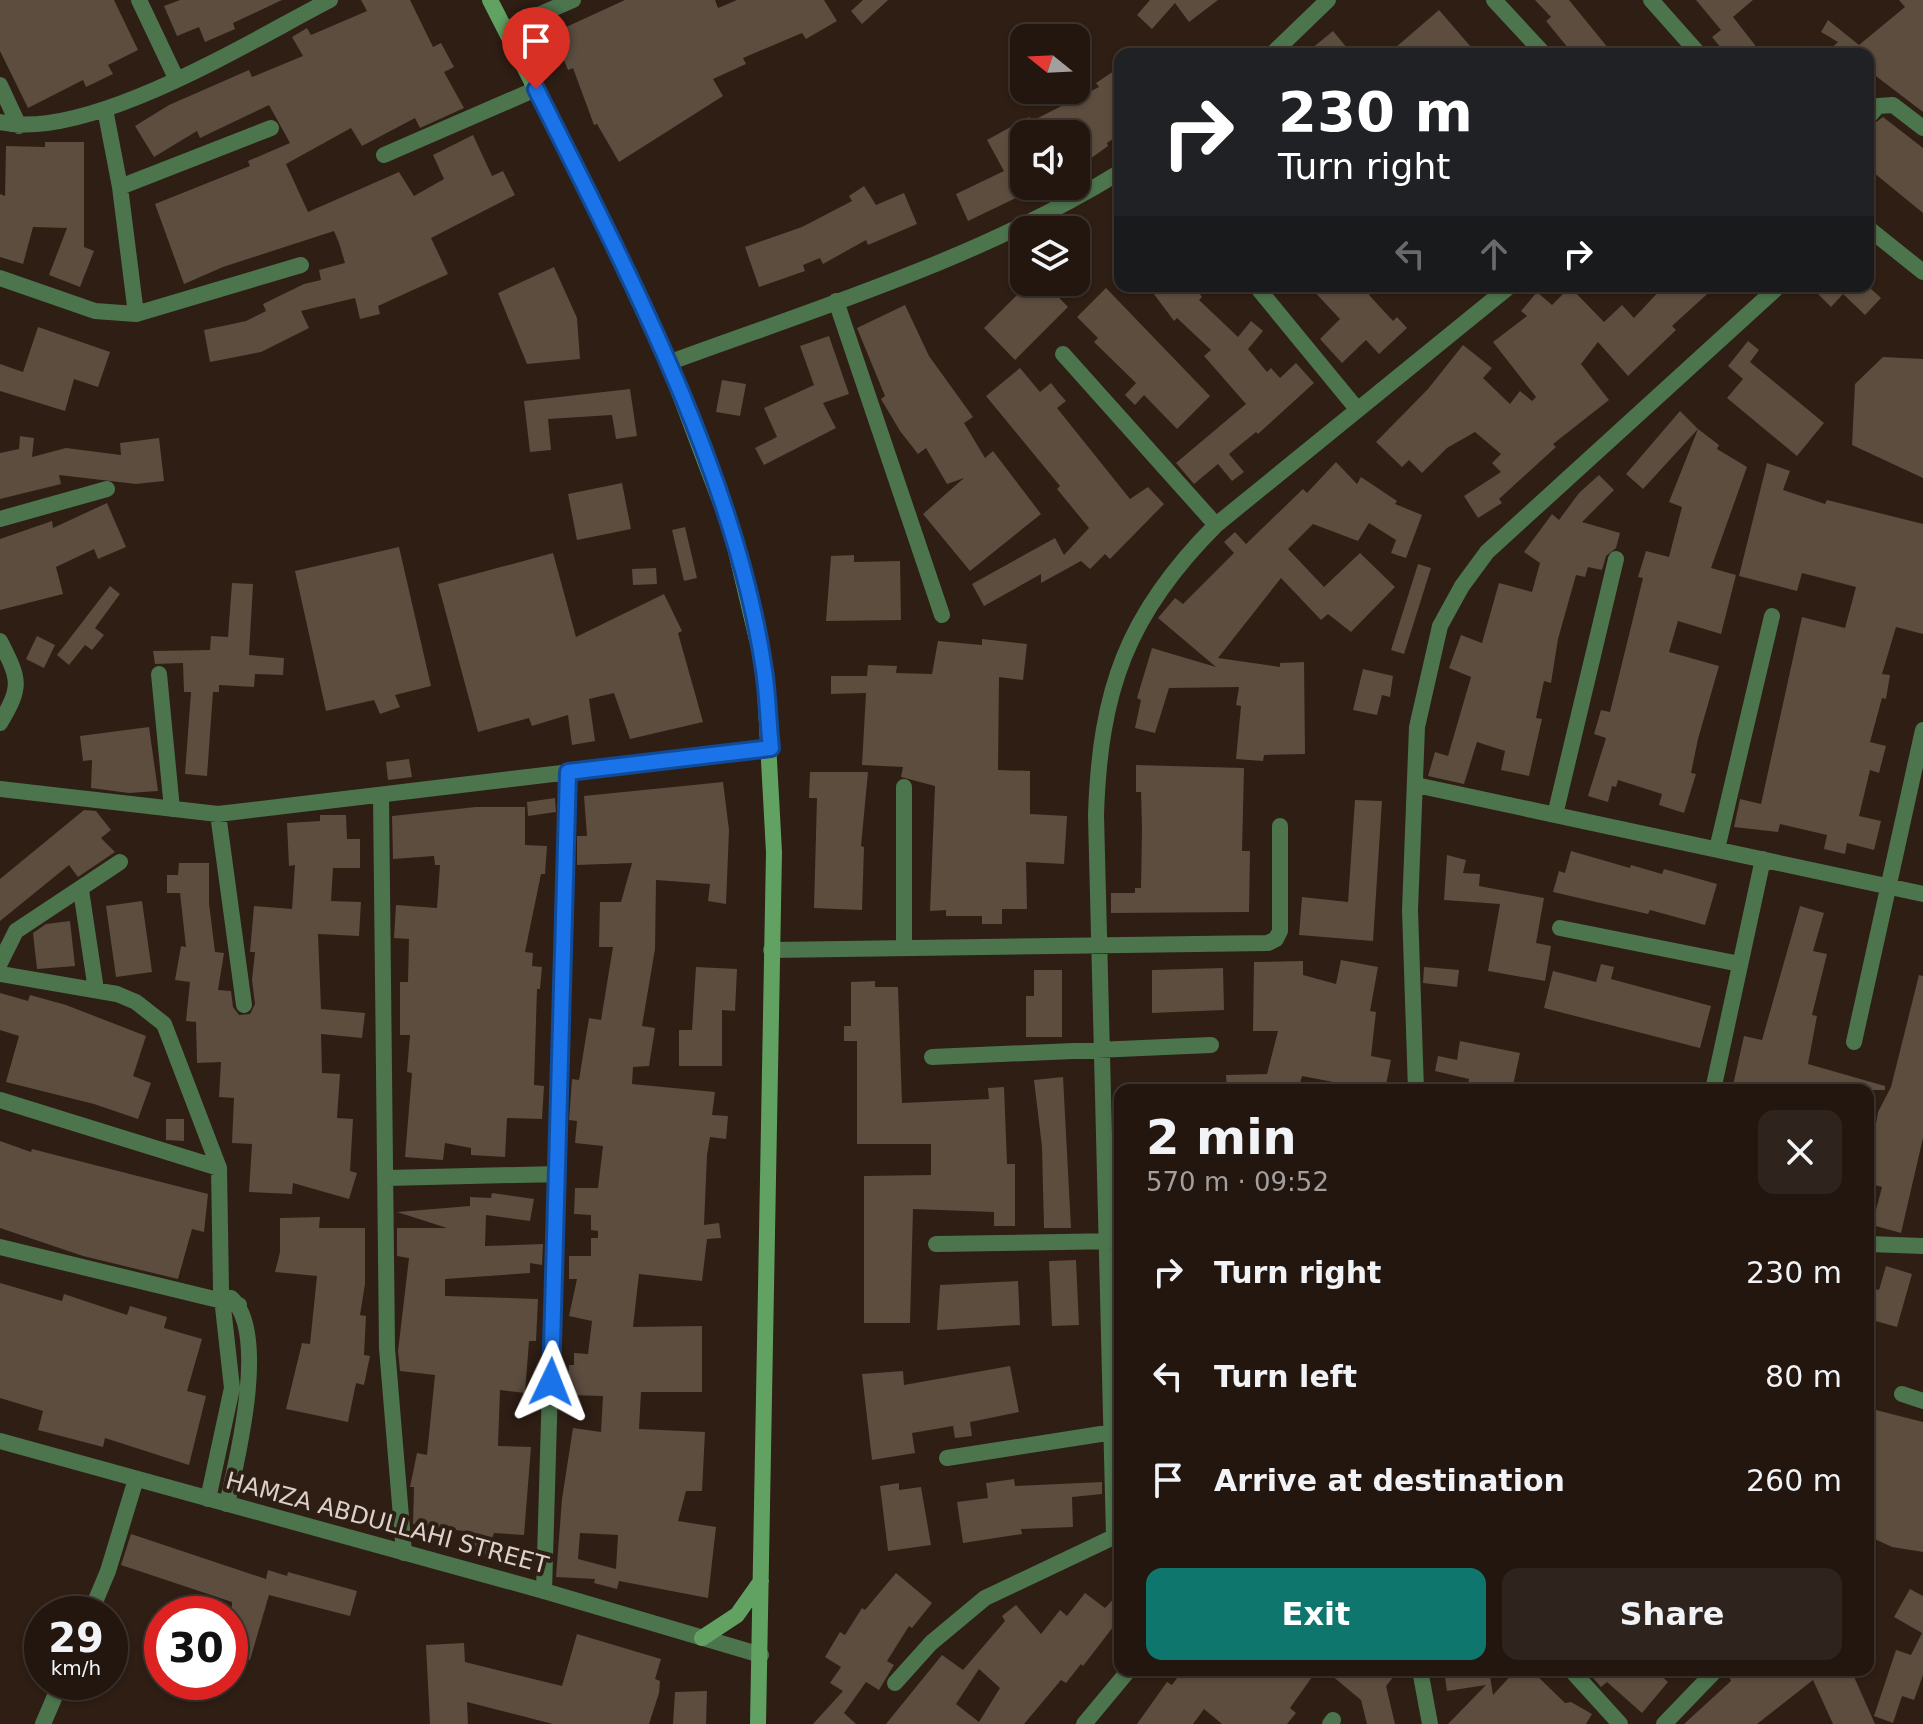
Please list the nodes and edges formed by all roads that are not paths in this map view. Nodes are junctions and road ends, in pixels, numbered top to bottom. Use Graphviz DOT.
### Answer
graph roads {
  1 [pos="139,0"];
  2 [pos="330,0"];
  3 [pos="490,0"];
  4 [pos="573,0"];
  5 [pos="1328,0"];
  6 [pos="1494,0"];
  7 [pos="1651,0"];
  8 [pos="506,29"];
  9 [pos="1278,48"];
  10 [pos="1538,48"];
  11 [pos="1694,48"];
  12 [pos="176,78"];
  13 [pos="0,85"];
  14 [pos="536,89"];
  15 [pos="105,109"];
  16 [pos="1874,110"];
  17 [pos="0,122"];
  18 [pos="19,126"];
  19 [pos="271,128"];
  20 [pos="1923,128"];
  21 [pos="384,155"];
  22 [pos="1114,175"];
  23 [pos="120,187"];
  24 [pos="1874,233"];
  25 [pos="301,265"];
  26 [pos="1923,272"];
  27 [pos="0,278"];
  28 [pos="1261,292"];
  29 [pos="1497,292"];
  30 [pos="1772,292"];
  31 [pos="836,301"];
  32 [pos="136,314"];
  33 [pos="1063,354"];
  34 [pos="668,363"];
  35 [pos="1357,409"];
  36 [pos="107,489"];
  37 [pos="0,519"];
  38 [pos="1216,525"];
  39 [pos="1616,559"];
  40 [pos="942,615"];
  41 [pos="1772,616"];
  42 [pos="0,641"];
  43 [pos="159,674"];
  44 [pos="0,723"];
  45 [pos="1923,730"];
  46 [pos="771,748"];
  47 [pos="568,772"];
  48 [pos="4,784"];
  49 [pos="1416,785"];
  50 [pos="904,787"];
  51 [pos="381,796"];
  52 [pos="172,809"];
  53 [pos="218,814"];
  54 [pos="1555,815"];
  55 [pos="1280,826"];
  56 [pos="1717,849"];
  57 [pos="1763,859"];
  58 [pos="120,862"];
  59 [pos="1889,886"];
  60 [pos="81,890"];
  61 [pos="1923,894"];
  62 [pos="1560,928"];
  63 [pos="1099,944"];
  64 [pos="904,948"];
  65 [pos="771,950"];
  66 [pos="0,963"];
  67 [pos="1740,964"];
  68 [pos="0,974"];
  69 [pos="96,990"];
  70 [pos="244,1005"];
  71 [pos="1854,1042"];
  72 [pos="1211,1045"];
  73 [pos="1102,1050"];
  74 [pos="932,1057"];
  75 [pos="1416,1084"];
  76 [pos="1714,1084"];
  77 [pos="0,1100"];
  78 [pos="219,1168"];
  79 [pos="558,1174"];
  80 [pos="387,1178"];
  81 [pos="1113,1241"];
  82 [pos="936,1244"];
  83 [pos="1874,1244"];
  84 [pos="1923,1246"];
  85 [pos="0,1247"];
  86 [pos="228,1299"];
  87 [pos="1114,1305"];
  88 [pos="1902,1394"];
  89 [pos="1923,1401"];
  90 [pos="1114,1432"];
  91 [pos="0,1441"];
  92 [pos="947,1458"];
  93 [pos="136,1479"];
  94 [pos="208,1499"];
  95 [pos="227,1504"];
  96 [pos="1114,1536"];
  97 [pos="404,1553"];
  98 [pos="762,1579"];
  99 [pos="544,1591"];
  100 [pos="98,1596"];
  101 [pos="702,1638"];
  102 [pos="761,1655"];
  103 [pos="1124,1676"];
  104 [pos="1421,1676"];
  105 [pos="1576,1676"];
  106 [pos="1710,1676"];
  107 [pos="895,1683"];
  108 [pos="53,1700"];
  109 [pos="43,1724"];
  110 [pos="758,1724"];
  111 [pos="1084,1724"];
  112 [pos="1430,1724"];
  113 [pos="1620,1724"];
  114 [pos="1664,1724"];
  1 -- 12 [label="street"];
  2 -- 12 [label="street"];
  3 -- 8 [label="main road"];
  4 -- 8 [label="street"];
  5 -- 9 [label="street"];
  6 -- 10 [label="street"];
  7 -- 11 [label="street"];
  8 -- 14 [label="main road"];
  12 -- 15 [label="street"];
  13 -- 18 [label="street"];
  14 -- 21 [label="street"];
  14 -- 34 [label="main road"];
  15 -- 18 [label="street"];
  15 -- 23 [label="street"];
  16 -- 20 [label="street"];
  17 -- 18 [label="street"];
  19 -- 23 [label="street"];
  22 -- 31 [label="street"];
  23 -- 32 [label="street"];
  24 -- 26 [label="street"];
  25 -- 32 [label="street"];
  27 -- 32 [label="street"];
  28 -- 35 [label="street"];
  29 -- 35 [label="street"];
  30 -- 49 [label="street"];
  31 -- 34 [label="street"];
  31 -- 40 [label="street"];
  33 -- 38 [label="street"];
  34 -- 46 [label="main road"];
  35 -- 38 [label="street"];
  36 -- 37 [label="street"];
  38 -- 63 [label="street"];
  39 -- 54 [label="street"];
  41 -- 56 [label="street"];
  42 -- 44 [label="street"];
  43 -- 52 [label="street"];
  45 -- 59 [label="street"];
  46 -- 47 [label="street"];
  46 -- 65 [label="main road"];
  47 -- 51 [label="street"];
  47 -- 79 [label="street"];
  48 -- 52 [label="street"];
  49 -- 54 [label="street"];
  49 -- 75 [label="street"];
  50 -- 64 [label="street"];
  51 -- 53 [label="street"];
  51 -- 80 [label="street"];
  52 -- 53 [label="street"];
  53 -- 70 [label="street"];
  54 -- 56 [label="street"];
  55 -- 63 [label="street"];
  56 -- 57 [label="street"];
  57 -- 59 [label="street"];
  57 -- 67 [label="street"];
  58 -- 60 [label="street"];
  59 -- 61 [label="street"];
  59 -- 71 [label="street"];
  60 -- 66 [label="street"];
  60 -- 69 [label="street"];
  62 -- 67 [label="street"];
  63 -- 64 [label="street"];
  63 -- 73 [label="street"];
  64 -- 65 [label="street"];
  65 -- 98 [label="main road"];
  67 -- 76 [label="street"];
  68 -- 69 [label="street"];
  69 -- 78 [label="street"];
  72 -- 73 [label="street"];
  73 -- 74 [label="street"];
  73 -- 81 [label="street"];
  77 -- 78 [label="street"];
  78 -- 86 [label="street"];
  79 -- 80 [label="street"];
  79 -- 99 [label="street"];
  80 -- 97 [label="street"];
  81 -- 82 [label="street"];
  81 -- 87 [label="street"];
  83 -- 84 [label="street"];
  85 -- 86 [label="street"];
  86 -- 94 [label="street"];
  86 -- 95 [label="street"];
  88 -- 89 [label="street"];
  90 -- 92 [label="street"];
  91 -- 93 [label="street, HAMZA ABDULLAHI STREET"];
  93 -- 94 [label="street, HAMZA ABDULLAHI STREET"];
  93 -- 100 [label="street"];
  94 -- 95 [label="street, HAMZA ABDULLAHI STREET"];
  95 -- 97 [label="street, HAMZA ABDULLAHI STREET"];
  96 -- 107 [label="street"];
  97 -- 99 [label="street, HAMZA ABDULLAHI STREET"];
  98 -- 101 [label="main road"];
  98 -- 102 [label="main road"];
  99 -- 101 [label="street, HAMZA ABDULLAHI STREET"];
  101 -- 102 [label="street, HAMZA ABDULLAHI STREET"];
  102 -- 110 [label="main road"];
  103 -- 111 [label="street"];
  104 -- 112 [label="street"];
  105 -- 113 [label="street"];
  106 -- 114 [label="street"];
  108 -- 109 [label="street"];
}
